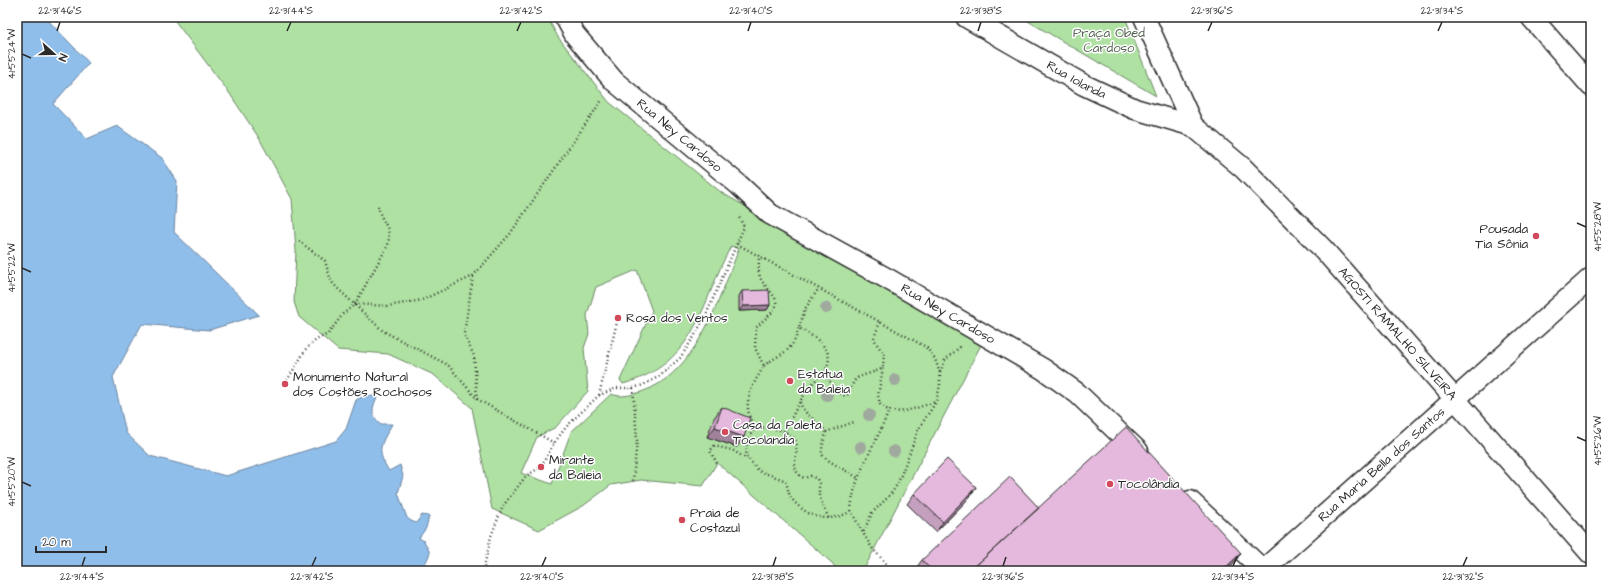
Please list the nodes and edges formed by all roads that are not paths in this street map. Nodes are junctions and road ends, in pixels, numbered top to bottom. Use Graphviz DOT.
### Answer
graph roads {
  1 [pos="565,17"];
  2 [pos="966,17"];
  3 [pos="1144,17"];
  4 [pos="1531,17"];
  5 [pos="1591,86"];
  6 [pos="1193,126"];
  7 [pos="1591,278"];
  8 [pos="1455,400"];
  9 [pos="1150,462"];
  10 [pos="1178,489"];
  11 [pos="1591,554"];
  12 [pos="1263,571"];
  1 -- 9 [label="street, Rua Ney Cardoso"];
  2 -- 6 [label="street, Rua Iolanda"];
  3 -- 6 [label="street"];
  4 -- 5 [label="street"];
  6 -- 8 [label="street, AGOSTI RAMALHO SILVEIRA"];
  7 -- 8 [label="street, Rua Maria Bella dos Santos"];
  8 -- 11 [label="street, AGOSTI RAMALHO SILVEIRA"];
  8 -- 12 [label="street, Rua Maria Bella dos Santos"];
  10 -- 12 [label="street"];
}
